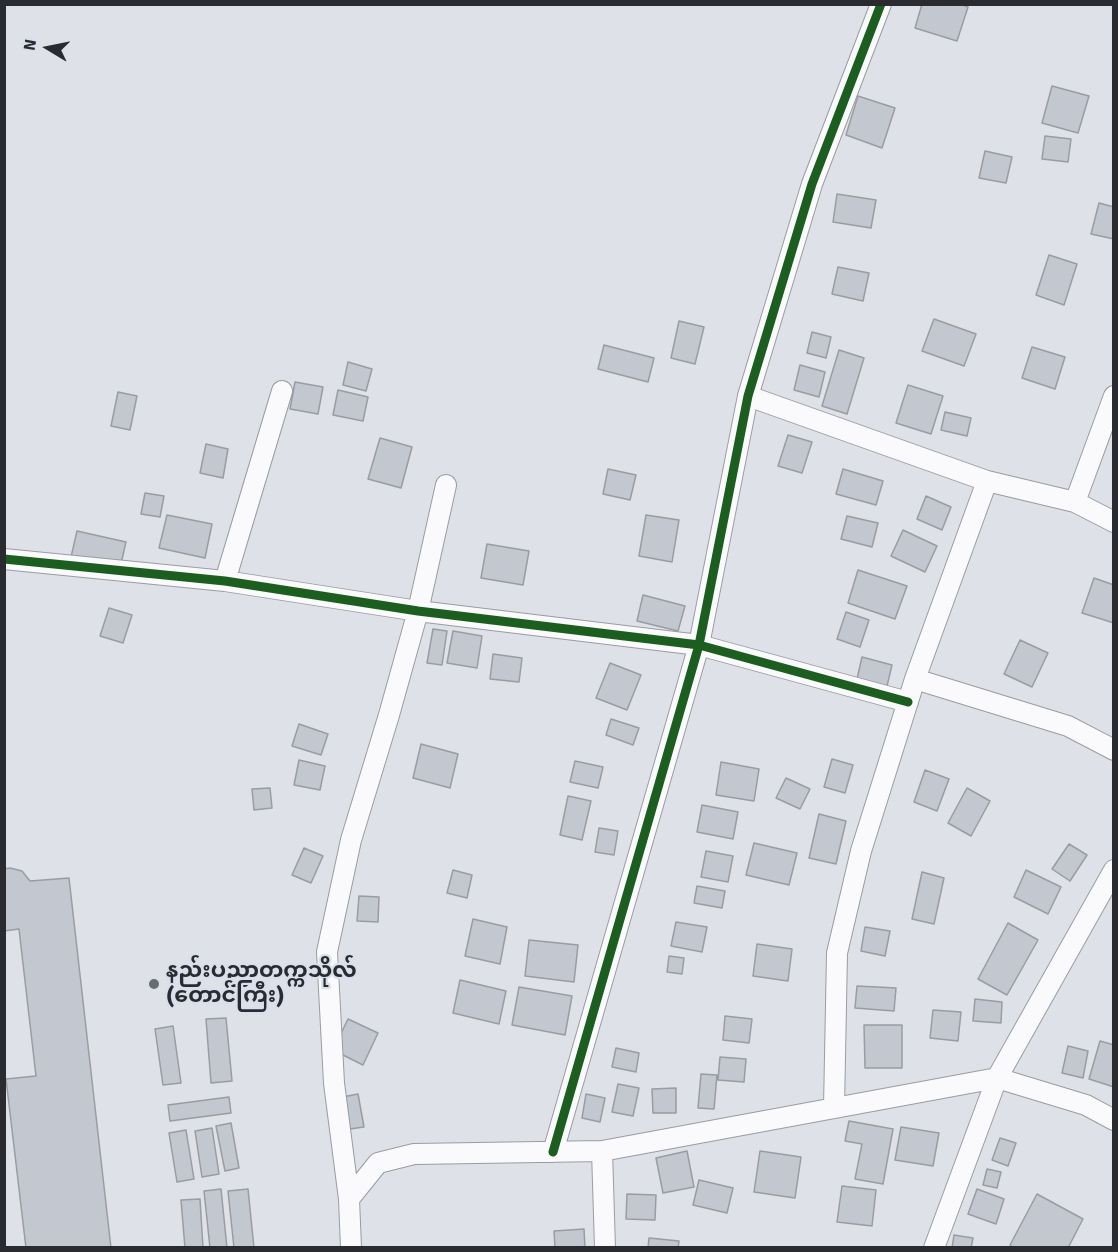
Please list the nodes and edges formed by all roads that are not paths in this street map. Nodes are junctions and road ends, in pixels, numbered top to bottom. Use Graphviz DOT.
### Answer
graph roads {
  1 [pos="881,4"];
  2 [pos="282,391"];
  3 [pos="748,396"];
  4 [pos="1113,396"];
  5 [pos="987,481"];
  6 [pos="446,484"];
  7 [pos="1075,502"];
  8 [pos="1113,522"];
  9 [pos="4,559"];
  10 [pos="225,581"];
  11 [pos="418,611"];
  12 [pos="699,645"];
  13 [pos="915,679"];
  14 [pos="908,702"];
  15 [pos="1113,750"];
  16 [pos="1113,870"];
  17 [pos="998,1078"];
  18 [pos="834,1108"];
  19 [pos="1113,1120"];
  20 [pos="602,1151"];
  21 [pos="553,1152"];
  22 [pos="349,1199"];
  23 [pos="351,1248"];
  24 [pos="605,1248"];
  25 [pos="934,1248"];
  1 -- 3 [label="street"];
  2 -- 10 [label="street"];
  3 -- 5 [label="street"];
  3 -- 12 [label="street"];
  4 -- 7 [label="street"];
  5 -- 7 [label="street"];
  5 -- 13 [label="street"];
  6 -- 11 [label="street"];
  7 -- 8 [label="street"];
  9 -- 10 [label="street"];
  10 -- 11 [label="street"];
  11 -- 12 [label="street"];
  11 -- 22 [label="street"];
  12 -- 14 [label="street"];
  12 -- 21 [label="street"];
  13 -- 14 [label="street"];
  13 -- 15 [label="street"];
  14 -- 18 [label="street"];
  16 -- 17 [label="street"];
  17 -- 18 [label="street"];
  17 -- 19 [label="street"];
  17 -- 25 [label="street"];
  18 -- 20 [label="street"];
  20 -- 21 [label="street"];
  20 -- 24 [label="street"];
  21 -- 22 [label="street"];
  22 -- 23 [label="street"];
}
